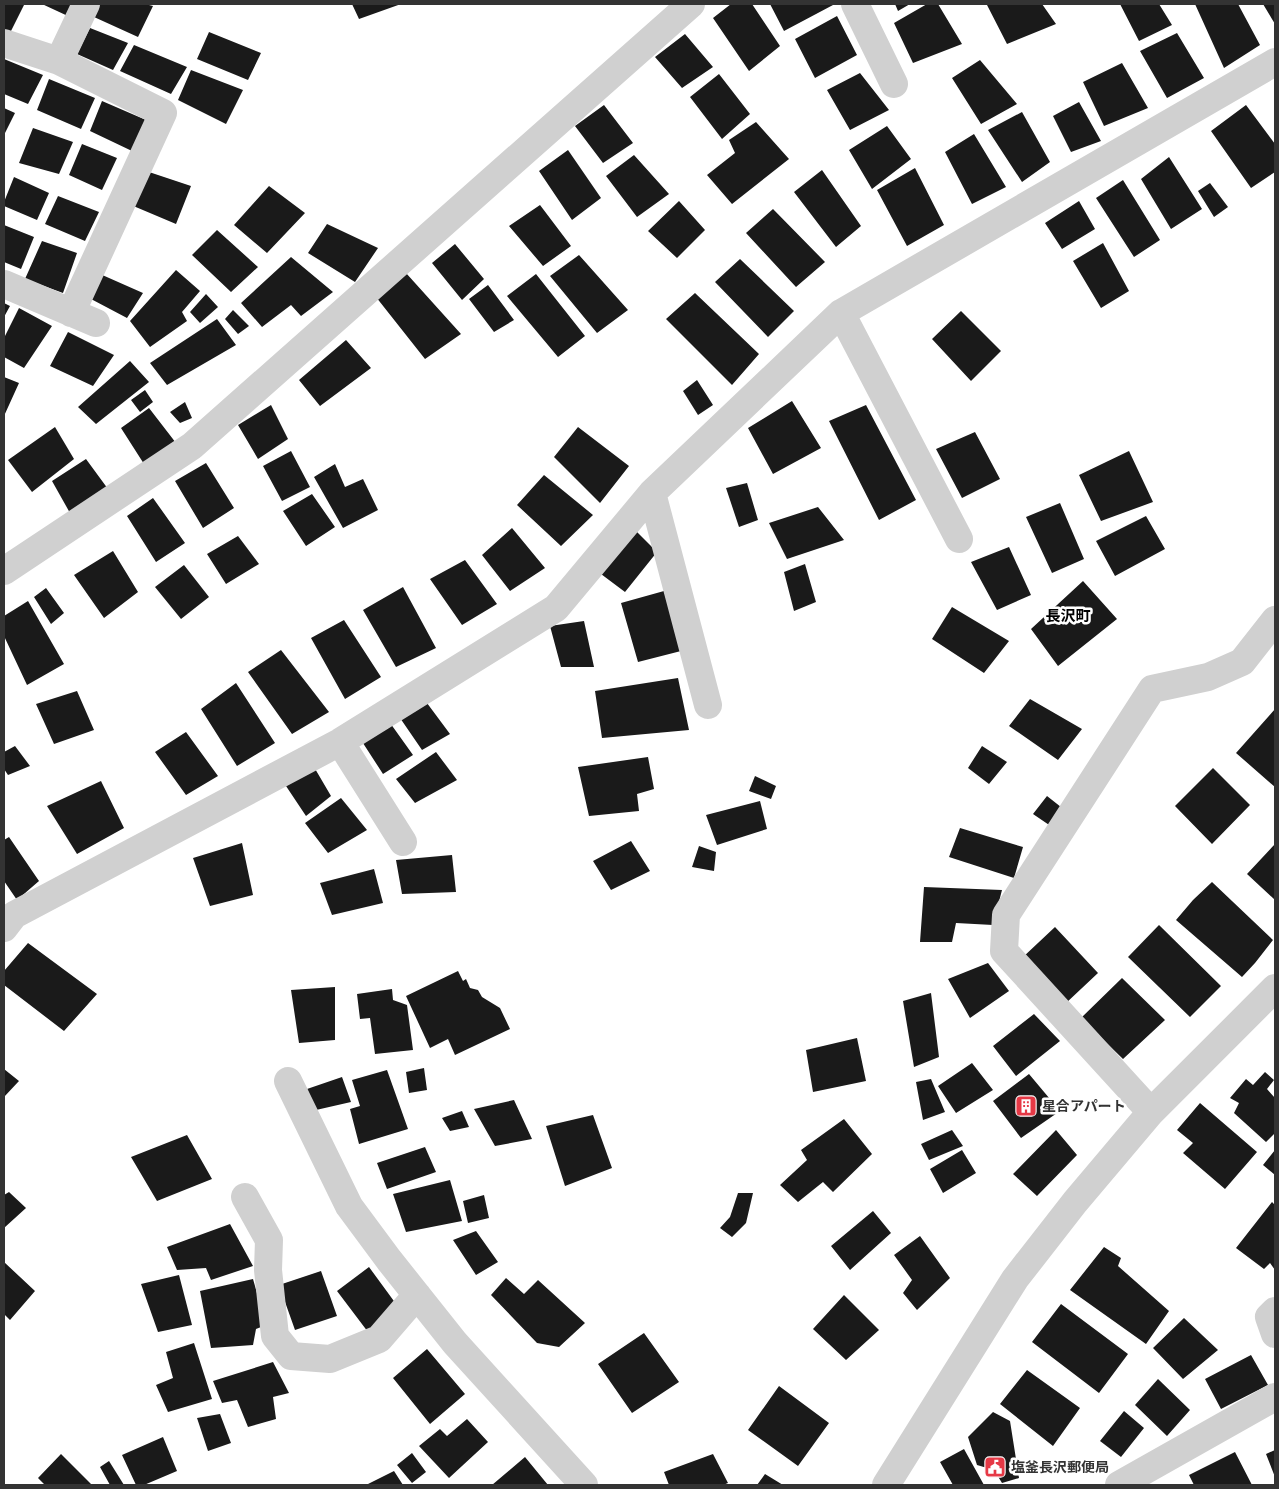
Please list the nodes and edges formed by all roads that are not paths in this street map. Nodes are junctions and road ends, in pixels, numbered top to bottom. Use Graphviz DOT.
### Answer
graph roads {
  1 [pos="86,4"];
  2 [pos="691,4"];
  3 [pos="855,4"];
  4 [pos="4,43"];
  5 [pos="59,62"];
  6 [pos="1275,62"];
  7 [pos="894,84"];
  8 [pos="4,284"];
  9 [pos="71,313"];
  10 [pos="841,313"];
  11 [pos="96,323"];
  12 [pos="652,493"];
  13 [pos="959,539"];
  14 [pos="4,571"];
  15 [pos="1275,620"];
  16 [pos="708,705"];
  17 [pos="340,742"];
  18 [pos="403,842"];
  19 [pos="4,928"];
  20 [pos="1275,988"];
  21 [pos="288,1081"];
  22 [pos="1151,1112"];
  23 [pos="245,1197"];
  24 [pos="417,1295"];
  25 [pos="1275,1311"];
  26 [pos="1275,1334"];
  27 [pos="1275,1397"];
  28 [pos="584,1485"];
  29 [pos="886,1485"];
  30 [pos="1119,1485"];
  1 -- 5 [label="street"];
  2 -- 14 [label="street"];
  3 -- 7 [label="street"];
  4 -- 5 [label="street"];
  5 -- 9 [label="street"];
  6 -- 10 [label="street"];
  8 -- 9 [label="street"];
  9 -- 11 [label="street"];
  10 -- 12 [label="street"];
  10 -- 13 [label="street"];
  12 -- 16 [label="street"];
  12 -- 17 [label="street"];
  15 -- 22 [label="street"];
  17 -- 18 [label="street"];
  17 -- 19 [label="street"];
  20 -- 22 [label="street"];
  21 -- 24 [label="street"];
  22 -- 29 [label="street"];
  23 -- 24 [label="street"];
  24 -- 28 [label="street"];
  25 -- 26 [label="street"];
  27 -- 30 [label="street"];
}
